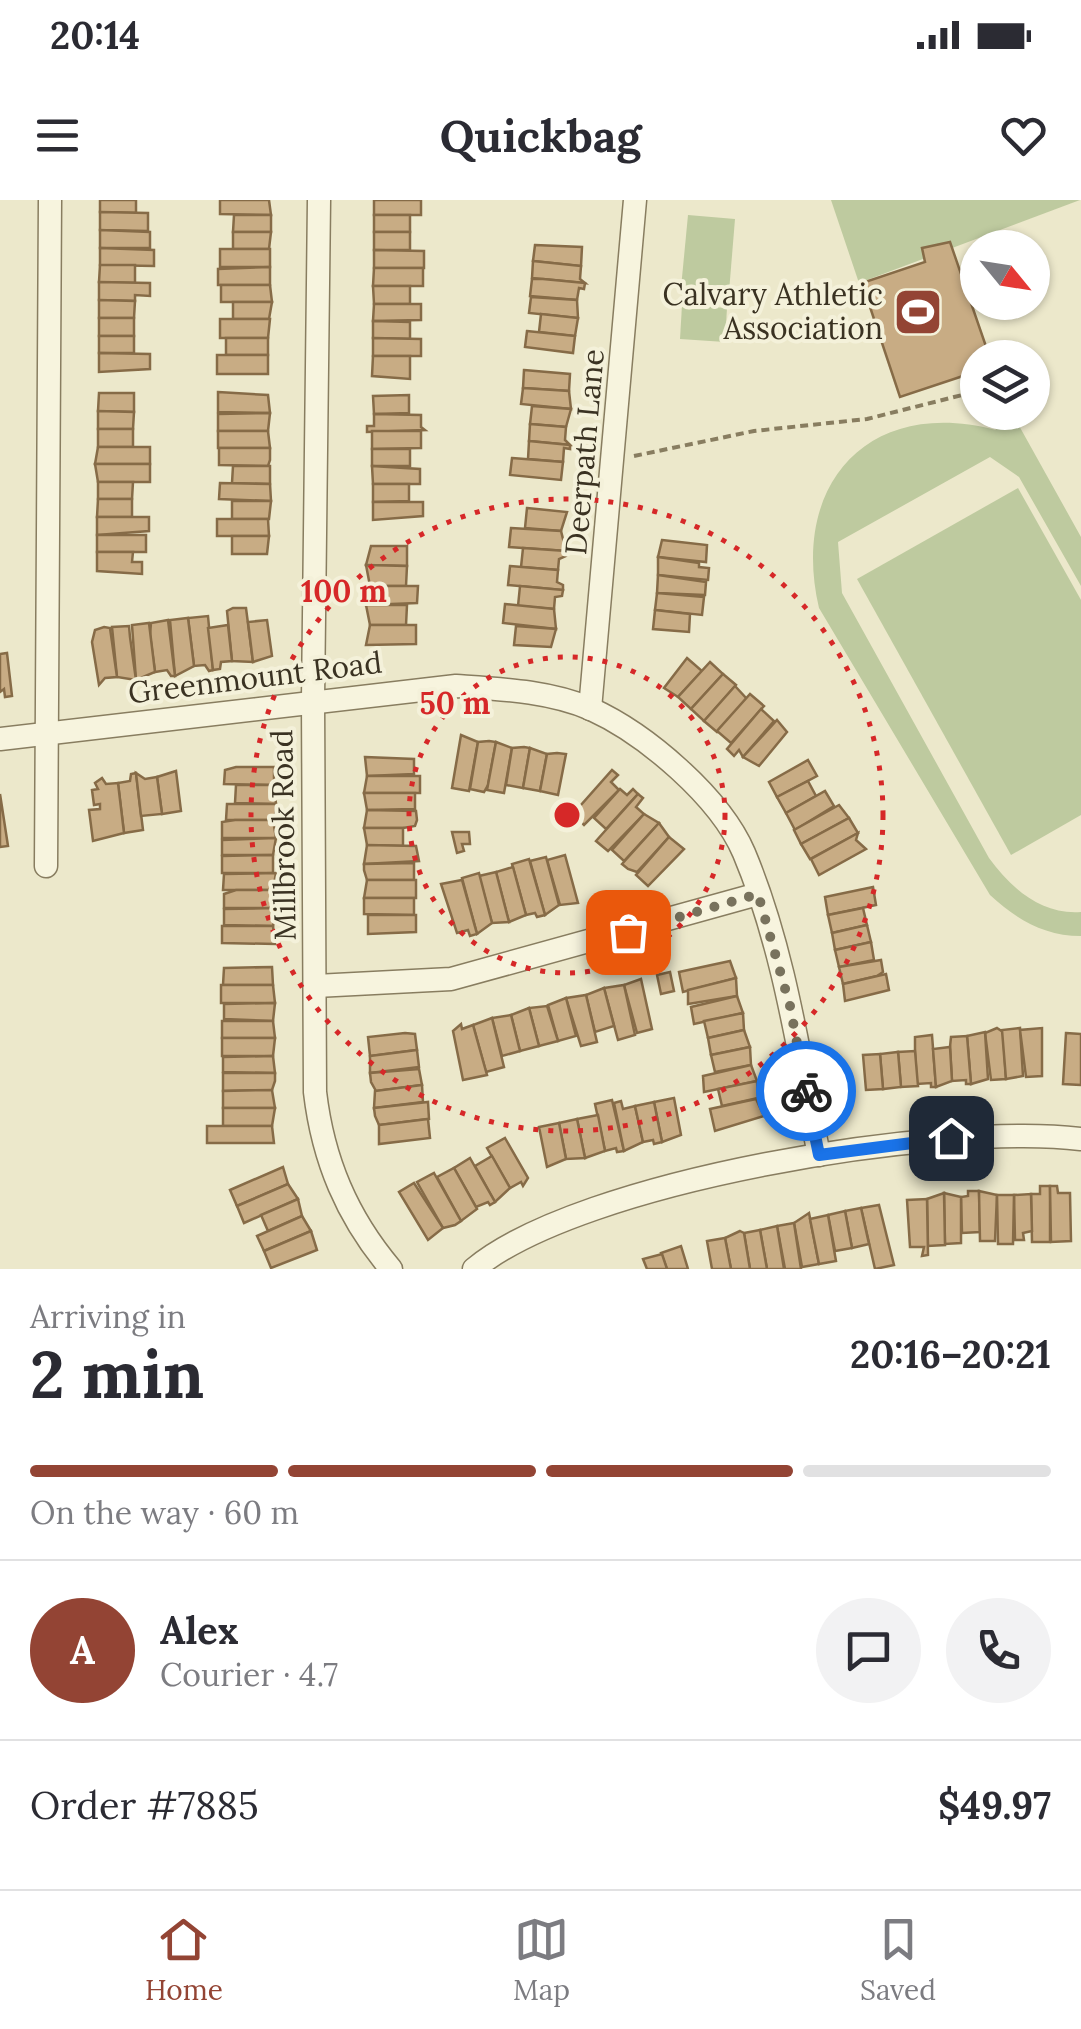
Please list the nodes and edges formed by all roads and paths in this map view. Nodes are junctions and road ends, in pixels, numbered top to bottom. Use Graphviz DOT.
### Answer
graph roads {
  1 [pos="50,200"];
  2 [pos="319,200"];
  3 [pos="635,200"];
  4 [pos="960,396"];
  5 [pos="614,456"];
  6 [pos="313,700"];
  7 [pos="590,709"];
  8 [pos="47,733"];
  9 [pos="0,739"];
  10 [pos="46,866"];
  11 [pos="758,894"];
  12 [pos="316,986"];
  13 [pos="1081,1138"];
  14 [pos="819,1155"];
  15 [pos="392,1269"];
  16 [pos="474,1269"];
  1 -- 8 [label="street"];
  2 -- 6 [label="street, Millbrook Road"];
  3 -- 5 [label="street, Deerpath Lane"];
  4 -- 5 [label="path"];
  5 -- 7 [label="street, Deerpath Lane"];
  6 -- 7 [label="street, Greenmount Road"];
  6 -- 8 [label="street, Greenmount Road"];
  6 -- 12 [label="street, Millbrook Road"];
  7 -- 11 [label="street, Greenmount Road"];
  8 -- 9 [label="street, Greenmount Road"];
  8 -- 10 [label="street"];
  11 -- 12 [label="street"];
  11 -- 14 [label="street, Greenmount Road"];
  12 -- 15 [label="street, Millbrook Road"];
  13 -- 14 [label="street"];
  14 -- 16 [label="street"];
}
